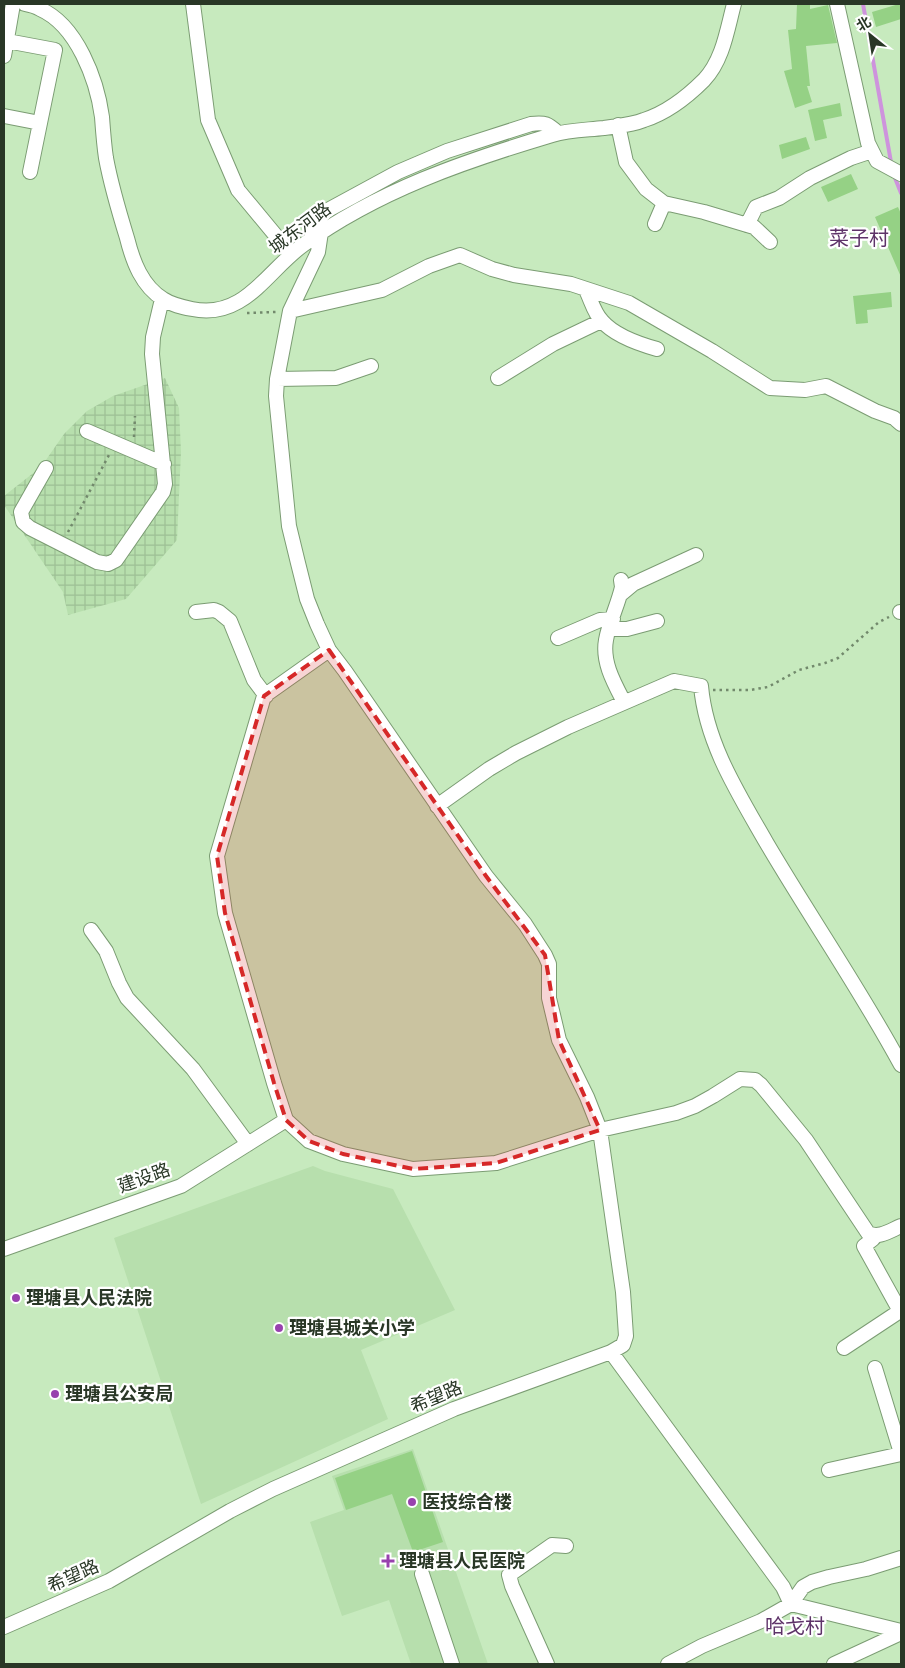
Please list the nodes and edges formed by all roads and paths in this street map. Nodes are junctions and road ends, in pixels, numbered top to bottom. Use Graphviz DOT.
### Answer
graph roads {
  1 [pos="13,4"];
  2 [pos="25,4"];
  3 [pos="194,4"];
  4 [pos="734,4"];
  5 [pos="837,4"];
  6 [pos="7,41"];
  7 [pos="4,56"];
  8 [pos="4,116"];
  9 [pos="40,123"];
  10 [pos="618,125"];
  11 [pos="872,151"];
  12 [pos="30,172"];
  13 [pos="901,174"];
  14 [pos="664,203"];
  15 [pos="655,224"];
  16 [pos="747,225"];
  17 [pos="315,236"];
  18 [pos="770,242"];
  19 [pos="291,254"];
  20 [pos="586,290"];
  21 [pos="162,299"];
  22 [pos="290,311"];
  23 [pos="246,313"];
  24 [pos="601,321"];
  25 [pos="657,349"];
  26 [pos="371,366"];
  27 [pos="498,378"];
  28 [pos="277,379"];
  29 [pos="135,416"];
  30 [pos="901,424"];
  31 [pos="87,431"];
  32 [pos="116,443"];
  33 [pos="134,451"];
  34 [pos="164,464"];
  35 [pos="46,468"];
  36 [pos="61,544"];
  37 [pos="696,555"];
  38 [pos="196,612"];
  39 [pos="900,612"];
  40 [pos="657,622"];
  41 [pos="611,624"];
  42 [pos="558,638"];
  43 [pos="329,650"];
  44 [pos="701,686"];
  45 [pos="266,696"];
  46 [pos="624,702"];
  47 [pos="437,806"];
  48 [pos="91,930"];
  49 [pos="901,1065"];
  50 [pos="286,1120"];
  51 [pos="600,1130"];
  52 [pos="248,1144"];
  53 [pos="901,1226"];
  54 [pos="872,1236"];
  55 [pos="4,1249"];
  56 [pos="844,1348"];
  57 [pos="612,1352"];
  58 [pos="875,1368"];
  59 [pos="901,1454"];
  60 [pos="829,1470"];
  61 [pos="566,1546"];
  62 [pos="901,1558"];
  63 [pos="422,1574"];
  64 [pos="791,1604"];
  65 [pos="4,1627"];
  66 [pos="901,1632"];
  67 [pos="452,1664"];
  68 [pos="547,1664"];
  69 [pos="668,1664"];
  70 [pos="834,1664"];
  1 -- 6 [label="street"];
  2 -- 21 [label="street, 城东河路"];
  3 -- 19 [label="street"];
  4 -- 10 [label="street, 城东河路"];
  5 -- 11 [label="street"];
  6 -- 7 [label="street"];
  6 -- 9 [label="street"];
  8 -- 9 [label="street"];
  9 -- 12 [label="street"];
  10 -- 14 [label="street"];
  10 -- 17 [label="street, 城东河路"];
  11 -- 13 [label="street"];
  11 -- 16 [label="street"];
  14 -- 15 [label="street"];
  14 -- 16 [label="street"];
  16 -- 18 [label="street"];
  17 -- 19 [label="street, 城东河路"];
  17 -- 22 [label="street"];
  19 -- 21 [label="street, 城东河路"];
  20 -- 22 [label="street"];
  20 -- 24 [label="street"];
  20 -- 30 [label="street"];
  21 -- 34 [label="street"];
  22 -- 23 [label="path"];
  22 -- 28 [label="street"];
  24 -- 25 [label="street"];
  24 -- 27 [label="street"];
  26 -- 28 [label="street"];
  28 -- 43 [label="street"];
  29 -- 33 [label="path"];
  31 -- 32 [label="street"];
  32 -- 33 [label="street"];
  32 -- 36 [label="path"];
  33 -- 34 [label="street"];
  34 -- 36 [label="street"];
  35 -- 36 [label="street"];
  37 -- 41 [label="street"];
  38 -- 45 [label="street"];
  39 -- 44 [label="path"];
  40 -- 41 [label="street"];
  41 -- 42 [label="street"];
  41 -- 46 [label="street"];
  43 -- 45 [label="street"];
  43 -- 47 [label="street"];
  44 -- 46 [label="street"];
  44 -- 49 [label="street"];
  45 -- 50 [label="street"];
  46 -- 47 [label="street"];
  47 -- 51 [label="street"];
  48 -- 52 [label="street"];
  50 -- 51 [label="street"];
  50 -- 52 [label="street, 建设路"];
  51 -- 54 [label="street"];
  51 -- 57 [label="street"];
  52 -- 55 [label="street, 建设路"];
  53 -- 54 [label="street"];
  54 -- 56 [label="street"];
  57 -- 64 [label="street"];
  57 -- 65 [label="street, 希望路"];
  58 -- 59 [label="street"];
  59 -- 60 [label="street"];
  61 -- 68 [label="street"];
  62 -- 64 [label="street"];
  63 -- 67 [label="street"];
  64 -- 66 [label="street"];
  64 -- 69 [label="street"];
  66 -- 70 [label="street"];
}
